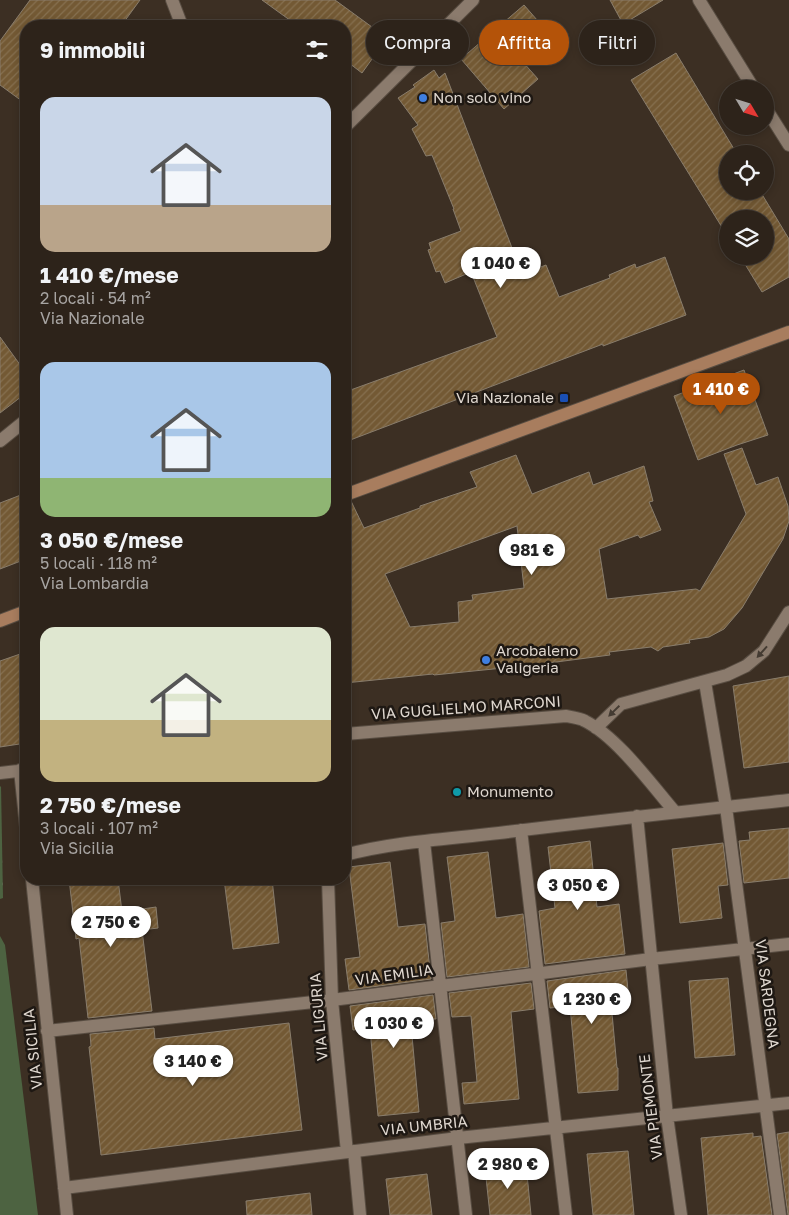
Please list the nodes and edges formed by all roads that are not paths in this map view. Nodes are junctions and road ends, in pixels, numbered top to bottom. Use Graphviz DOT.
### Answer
graph roads {
  1 [pos="172,0"];
  2 [pos="473,0"];
  3 [pos="698,0"];
  4 [pos="180,20"];
  5 [pos="748,80"];
  6 [pos="351,121"];
  7 [pos="774,121"];
  8 [pos="789,145"];
  9 [pos="789,332"];
  10 [pos="20,425"];
  11 [pos="0,441"];
  12 [pos="351,493"];
  13 [pos="789,612"];
  14 [pos="20,613"];
  15 [pos="0,621"];
  16 [pos="705,682"];
  17 [pos="596,728"];
  18 [pos="351,734"];
  19 [pos="20,770"];
  20 [pos="0,773"];
  21 [pos="789,800"];
  22 [pos="726,807"];
  23 [pos="676,812"];
  24 [pos="637,816"];
  25 [pos="521,830"];
  26 [pos="424,842"];
  27 [pos="351,854"];
  28 [pos="33,885"];
  29 [pos="328,885"];
  30 [pos="789,944"];
  31 [pos="745,948"];
  32 [pos="651,959"];
  33 [pos="538,973"];
  34 [pos="441,986"];
  35 [pos="332,1000"];
  36 [pos="47,1031"];
  37 [pos="789,1103"];
  38 [pos="765,1105"];
  39 [pos="667,1116"];
  40 [pos="556,1128"];
  41 [pos="458,1138"];
  42 [pos="351,1151"];
  43 [pos="64,1188"];
  44 [pos="67,1215"];
  45 [pos="360,1215"];
  46 [pos="466,1215"];
  47 [pos="566,1215"];
  48 [pos="680,1215"];
  49 [pos="780,1215"];
  1 -- 4 [label="street"];
  2 -- 6 [label="street"];
  3 -- 5 [label="street"];
  7 -- 8 [label="street"];
  9 -- 12 [label="street"];
  10 -- 11 [label="street"];
  13 -- 16 [label="street, one-way"];
  14 -- 15 [label="street"];
  16 -- 17 [label="street, one-way"];
  16 -- 22 [label="street, VIA SARDEGNA"];
  17 -- 18 [label="street, VIA GUGLIELMO MARCONI"];
  17 -- 23 [label="street, VIA GUGLIELMO MARCONI"];
  19 -- 20 [label="street"];
  21 -- 22 [label="street"];
  22 -- 23 [label="street"];
  22 -- 31 [label="street, VIA SARDEGNA"];
  23 -- 24 [label="street"];
  24 -- 25 [label="street"];
  24 -- 32 [label="street, VIA PIEMONTE"];
  25 -- 26 [label="street"];
  25 -- 33 [label="street"];
  26 -- 27 [label="street"];
  26 -- 34 [label="street"];
  28 -- 36 [label="street, VIA SICILIA"];
  29 -- 35 [label="street, VIA LIGURIA"];
  30 -- 31 [label="street, VIA EMILIA"];
  31 -- 32 [label="street, VIA EMILIA"];
  31 -- 38 [label="street, VIA SARDEGNA"];
  32 -- 33 [label="street, VIA EMILIA"];
  32 -- 39 [label="street, VIA PIEMONTE"];
  33 -- 34 [label="street, VIA EMILIA"];
  33 -- 40 [label="street"];
  34 -- 35 [label="street, VIA EMILIA"];
  34 -- 41 [label="street"];
  35 -- 36 [label="street, VIA EMILIA"];
  35 -- 42 [label="street, VIA LIGURIA"];
  36 -- 43 [label="street, VIA SICILIA"];
  37 -- 38 [label="street, VIA UMBRIA"];
  38 -- 39 [label="street, VIA UMBRIA"];
  38 -- 49 [label="street, VIA SARDEGNA"];
  39 -- 40 [label="street, VIA UMBRIA"];
  39 -- 48 [label="street, VIA PIEMONTE"];
  40 -- 41 [label="street, VIA UMBRIA"];
  40 -- 47 [label="street"];
  41 -- 42 [label="street, VIA UMBRIA"];
  41 -- 46 [label="street"];
  42 -- 43 [label="street, VIA UMBRIA"];
  42 -- 45 [label="street, VIA LIGURIA"];
  43 -- 44 [label="street, VIA SICILIA"];
}
